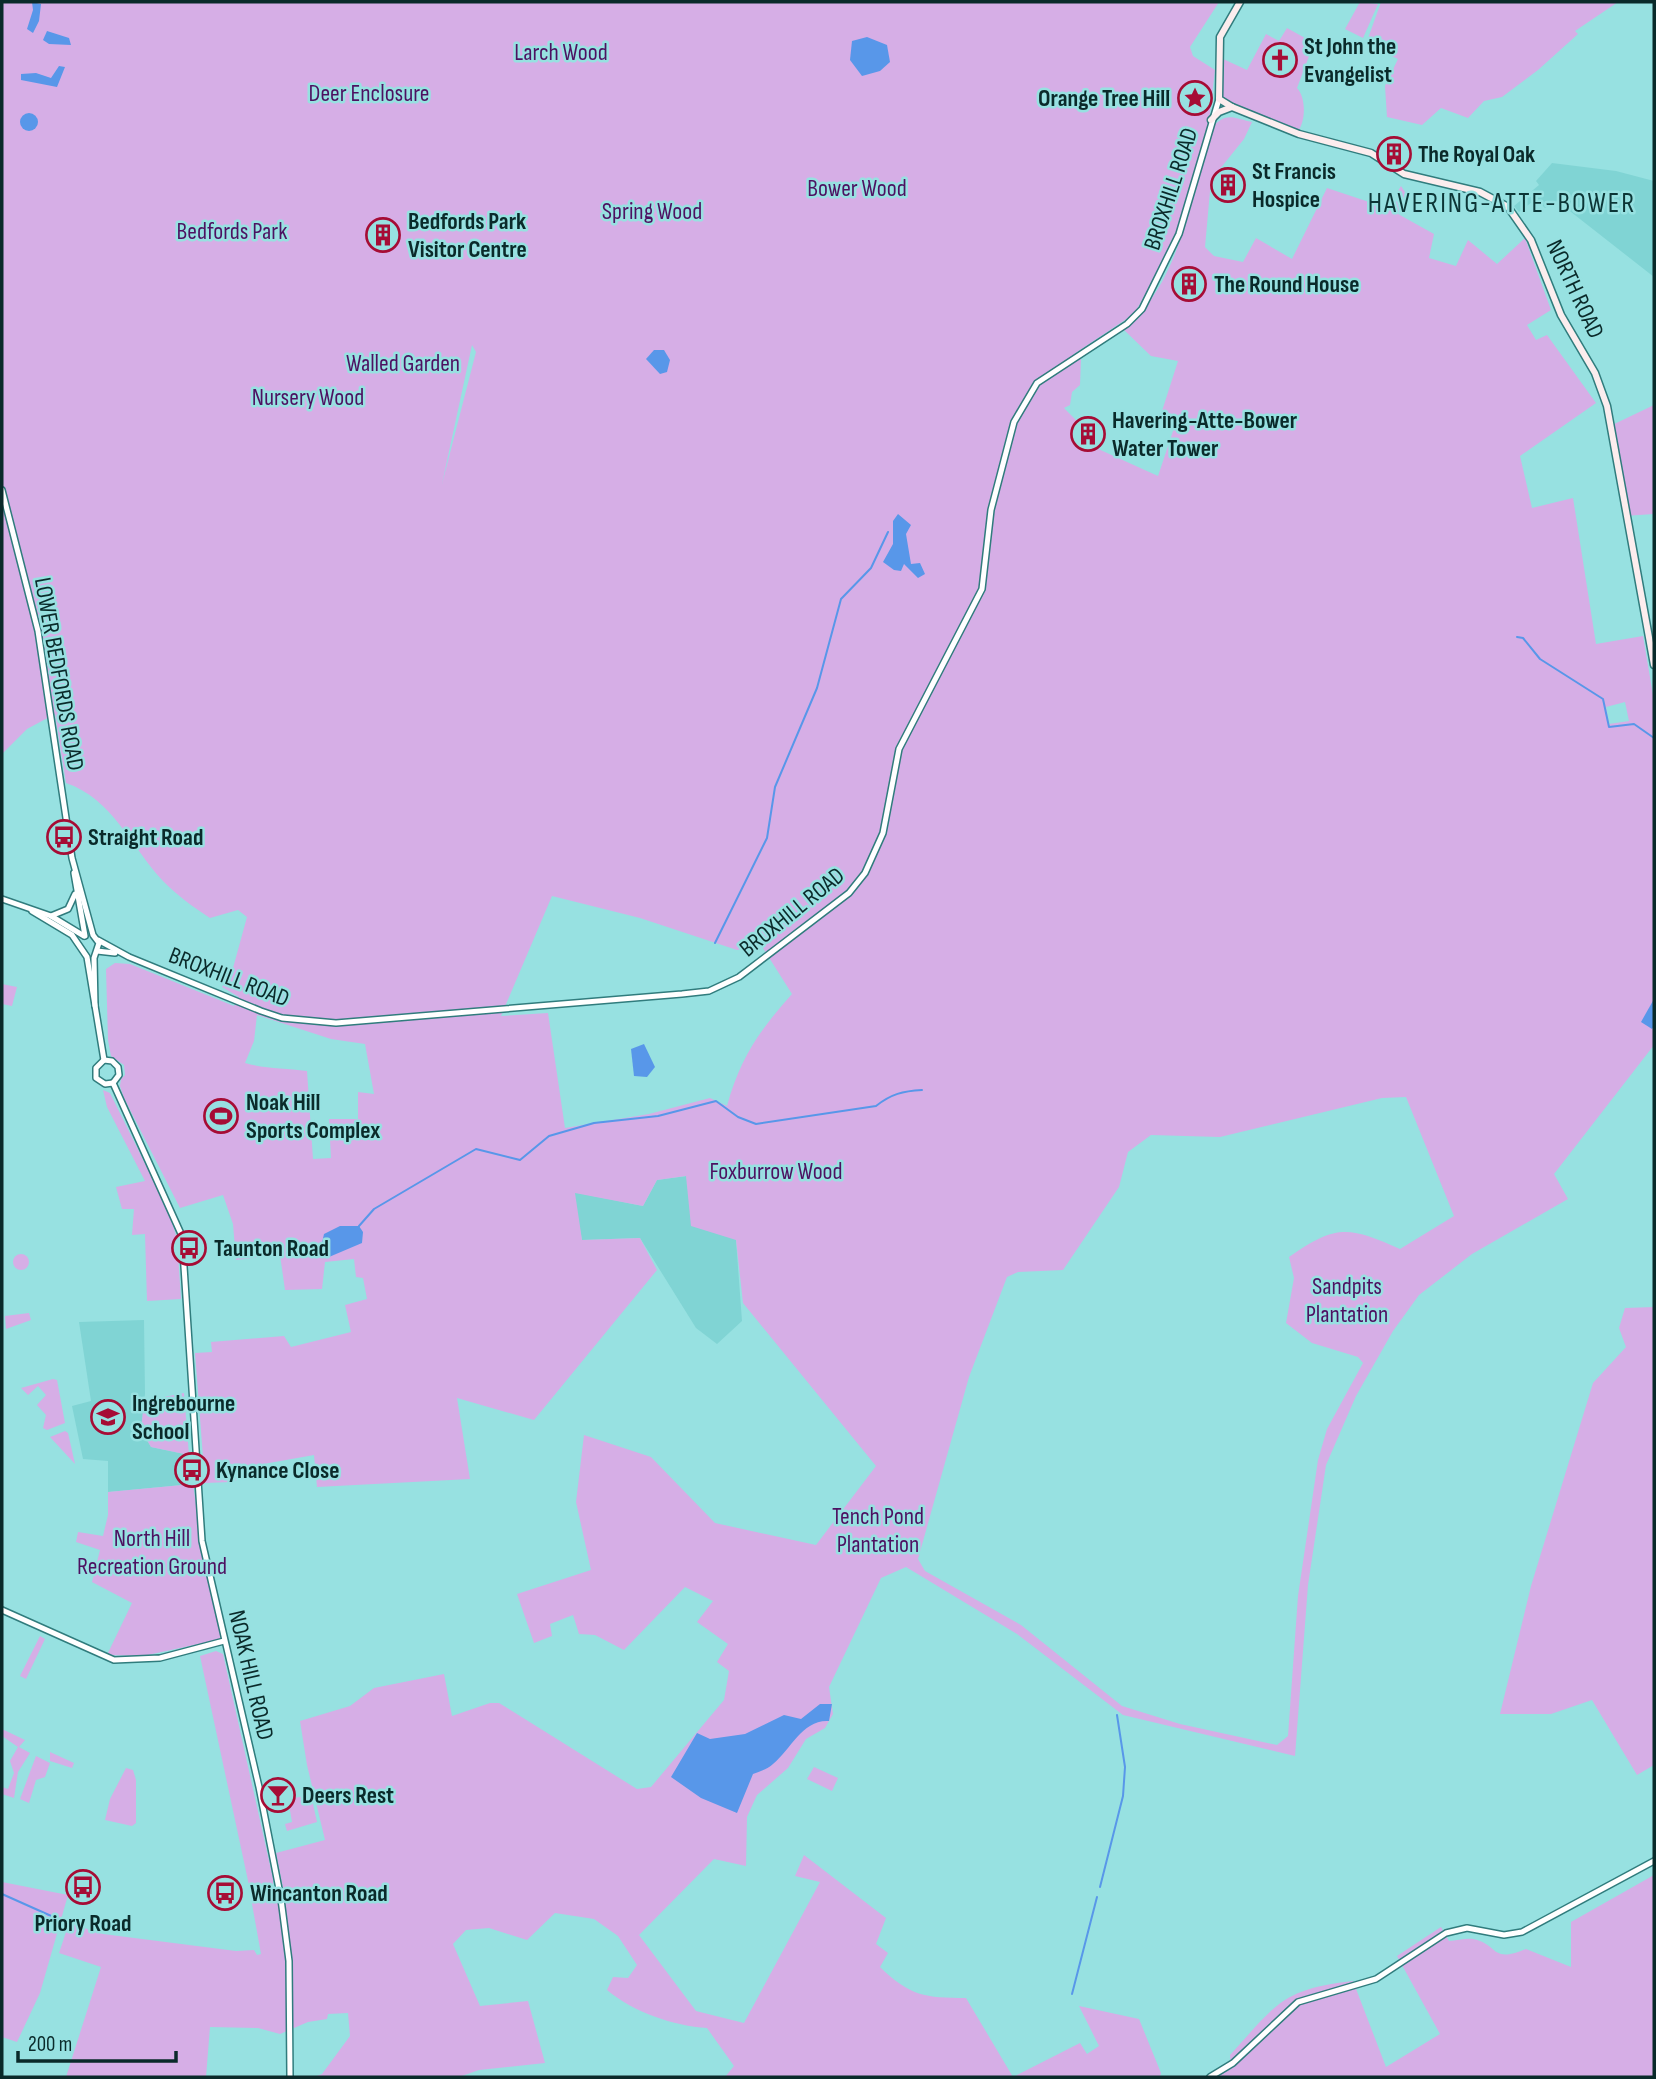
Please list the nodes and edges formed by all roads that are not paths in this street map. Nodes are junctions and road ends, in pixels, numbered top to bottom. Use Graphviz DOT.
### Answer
graph roads {
  1 [pos="1240,2"];
  2 [pos="1219,99"];
  3 [pos="1232,107"];
  4 [pos="1211,120"];
  5 [pos="2,490"];
  6 [pos="1654,665"];
  7 [pos="74,866"];
  8 [pos="75,893"];
  9 [pos="2,899"];
  10 [pos="32,911"];
  11 [pos="51,916"];
  12 [pos="84,936"];
  13 [pos="95,937"];
  14 [pos="80,945"];
  15 [pos="96,951"];
  16 [pos="84,953"];
  17 [pos="128,957"];
  18 [pos="96,1006"];
  19 [pos="104,1060"];
  20 [pos="113,1083"];
  21 [pos="2,1610"];
  22 [pos="225,1641"];
  23 [pos="1654,1861"];
  24 [pos="290,2077"];
  25 [pos="1210,2077"];
  1 -- 2 [label="main road"];
  2 -- 3 [label="main road"];
  2 -- 4 [label="street, BROXHILL ROAD"];
  3 -- 4 [label="main road"];
  3 -- 6 [label="main road, NORTH ROAD"];
  4 -- 17 [label="street, BROXHILL ROAD"];
  5 -- 7 [label="street, LOWER BEDFORDS ROAD"];
  7 -- 8 [label="street, LOWER BEDFORDS ROAD"];
  7 -- 13 [label="street, LOWER BEDFORDS ROAD"];
  8 -- 11 [label="street"];
  8 -- 12 [label="street, LOWER BEDFORDS ROAD"];
  9 -- 10 [label="street"];
  10 -- 11 [label="street"];
  10 -- 14 [label="street, NOAK HILL ROAD"];
  11 -- 12 [label="street"];
  12 -- 13 [label="street"];
  12 -- 14 [label="street"];
  13 -- 15 [label="street, NOAK HILL ROAD"];
  13 -- 17 [label="street, BROXHILL ROAD"];
  14 -- 16 [label="street, NOAK HILL ROAD"];
  15 -- 16 [label="street"];
  15 -- 17 [label="street, BROXHILL ROAD"];
  15 -- 18 [label="street, NOAK HILL ROAD"];
  16 -- 18 [label="street, NOAK HILL ROAD"];
  18 -- 19 [label="street, NOAK HILL ROAD"];
  19 -- 20 [label="street, NOAK HILL ROAD"];
  19 -- 20 [label="street, NOAK HILL ROAD"];
  20 -- 22 [label="street, NOAK HILL ROAD"];
  21 -- 22 [label="street"];
  22 -- 24 [label="street, NOAK HILL ROAD"];
  23 -- 25 [label="street"];
}
